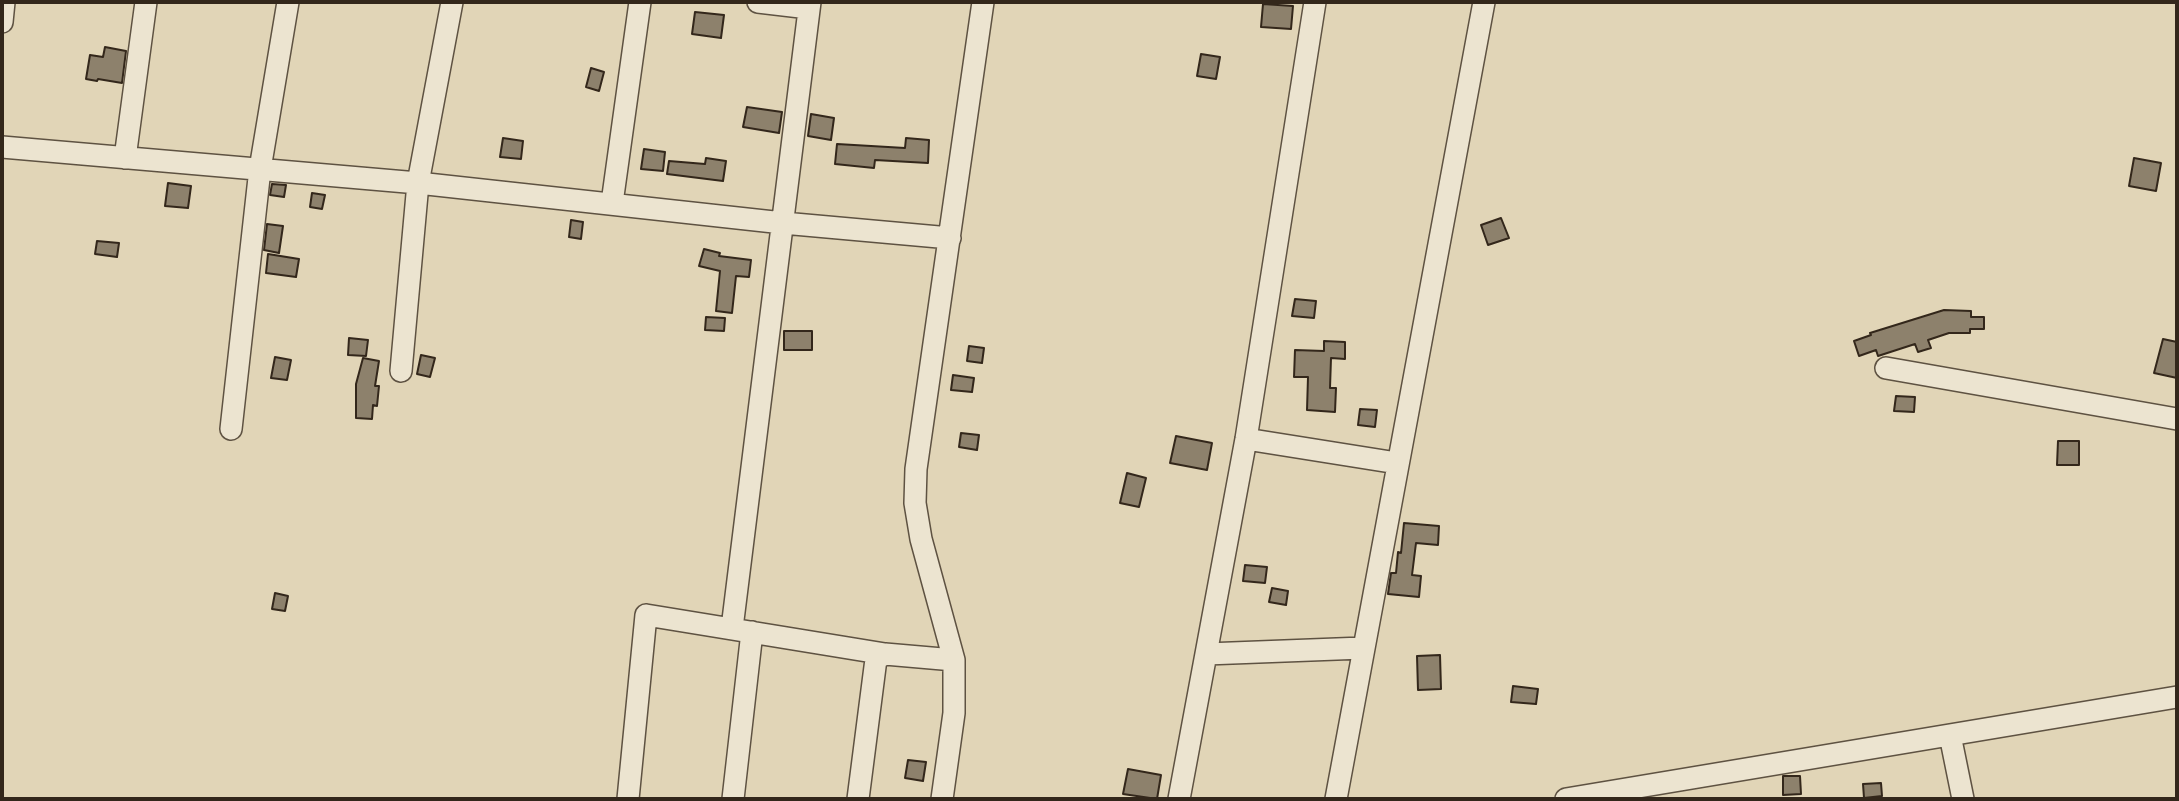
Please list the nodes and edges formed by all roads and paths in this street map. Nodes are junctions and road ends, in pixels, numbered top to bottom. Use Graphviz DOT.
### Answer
graph roads {
  1 [pos="4,2"];
  2 [pos="146,2"];
  3 [pos="288,2"];
  4 [pos="452,2"];
  5 [pos="640,2"];
  6 [pos="758,2"];
  7 [pos="983,2"];
  8 [pos="1315,2"];
  9 [pos="1484,2"];
  10 [pos="810,5"];
  11 [pos="2,22"];
  12 [pos="2,146"];
  13 [pos="125,158"];
  14 [pos="260,169"];
  15 [pos="418,183"];
  16 [pos="612,203"];
  17 [pos="783,223"];
  18 [pos="950,238"];
  19 [pos="1886,368"];
  20 [pos="401,371"];
  21 [pos="2177,419"];
  22 [pos="231,429"];
  23 [pos="1245,439"];
  24 [pos="1397,463"];
  25 [pos="742,630"];
  26 [pos="1363,648"];
  27 [pos="885,654"];
  28 [pos="1206,654"];
  29 [pos="954,660"];
  30 [pos="2177,697"];
  31 [pos="1950,735"];
  32 [pos="628,799"];
  33 [pos="733,799"];
  34 [pos="858,799"];
  35 [pos="942,799"];
  36 [pos="1179,799"];
  37 [pos="1336,799"];
  38 [pos="1566,799"];
  39 [pos="1963,799"];
  1 -- 11 [label="street"];
  2 -- 13 [label="street"];
  3 -- 14 [label="street"];
  4 -- 15 [label="street"];
  5 -- 16 [label="street"];
  6 -- 10 [label="street"];
  7 -- 18 [label="street"];
  8 -- 23 [label="street"];
  9 -- 24 [label="street"];
  10 -- 17 [label="street"];
  12 -- 13 [label="street"];
  13 -- 14 [label="street"];
  14 -- 15 [label="street"];
  14 -- 22 [label="street"];
  15 -- 16 [label="street"];
  15 -- 20 [label="street"];
  16 -- 17 [label="street"];
  17 -- 18 [label="street"];
  17 -- 25 [label="street"];
  18 -- 29 [label="street"];
  19 -- 21 [label="street"];
  23 -- 24 [label="street"];
  23 -- 28 [label="street"];
  24 -- 26 [label="street"];
  25 -- 27 [label="street"];
  25 -- 32 [label="street"];
  25 -- 33 [label="street"];
  26 -- 28 [label="street"];
  26 -- 37 [label="street"];
  27 -- 29 [label="street"];
  27 -- 34 [label="street"];
  28 -- 36 [label="street"];
  29 -- 35 [label="street"];
  30 -- 31 [label="street"];
  31 -- 38 [label="street"];
  31 -- 39 [label="street"];
}
